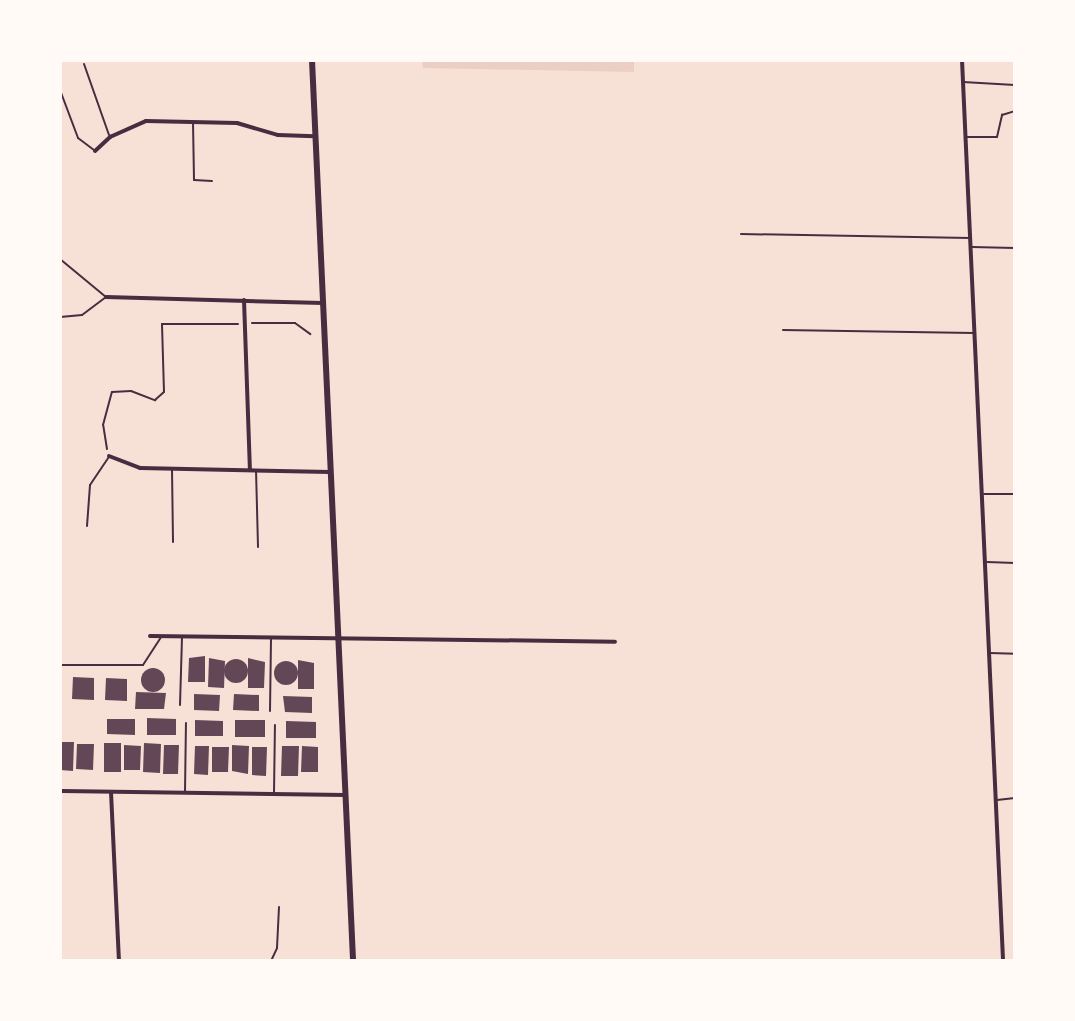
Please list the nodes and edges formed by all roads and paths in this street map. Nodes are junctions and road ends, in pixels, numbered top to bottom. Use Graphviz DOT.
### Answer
graph roads {
  1 [pos="312,60"];
  2 [pos="962,60"];
  3 [pos="84,64"];
  4 [pos="962,82"];
  5 [pos="1015,85"];
  6 [pos="60,90"];
  7 [pos="62,102"];
  8 [pos="1015,111"];
  9 [pos="193,121"];
  10 [pos="315,136"];
  11 [pos="110,137"];
  12 [pos="965,137"];
  13 [pos="95,151"];
  14 [pos="212,181"];
  15 [pos="741,234"];
  16 [pos="971,238"];
  17 [pos="971,247"];
  18 [pos="1015,248"];
  19 [pos="60,259"];
  20 [pos="106,297"];
  21 [pos="244,300"];
  22 [pos="323,303"];
  23 [pos="60,317"];
  24 [pos="245,324"];
  25 [pos="783,330"];
  26 [pos="976,333"];
  27 [pos="310,334"];
  28 [pos="109,456"];
  29 [pos="172,468"];
  30 [pos="253,469"];
  31 [pos="330,472"];
  32 [pos="984,494"];
  33 [pos="1015,494"];
  34 [pos="87,526"];
  35 [pos="173,542"];
  36 [pos="258,547"];
  37 [pos="986,562"];
  38 [pos="1015,563"];
  39 [pos="150,636"];
  40 [pos="162,636"];
  41 [pos="182,636"];
  42 [pos="271,637"];
  43 [pos="338,638"];
  44 [pos="615,642"];
  45 [pos="989,653"];
  46 [pos="1015,654"];
  47 [pos="60,665"];
  48 [pos="180,705"];
  49 [pos="270,711"];
  50 [pos="186,723"];
  51 [pos="275,725"];
  52 [pos="62,791"];
  53 [pos="111,792"];
  54 [pos="185,793"];
  55 [pos="274,794"];
  56 [pos="345,795"];
  57 [pos="1015,798"];
  58 [pos="996,801"];
  59 [pos="279,907"];
  60 [pos="119,961"];
  61 [pos="224,961"];
  62 [pos="262,961"];
  63 [pos="271,961"];
  64 [pos="353,961"];
  65 [pos="1003,961"];
  1 -- 10 [label="street"];
  2 -- 4 [label="street"];
  3 -- 11 [label="lane"];
  4 -- 5 [label="lane"];
  4 -- 12 [label="street"];
  6 -- 7 [label="lane"];
  7 -- 13 [label="lane"];
  8 -- 12 [label="lane"];
  9 -- 10 [label="street"];
  9 -- 11 [label="street"];
  9 -- 14 [label="lane"];
  10 -- 22 [label="street"];
  11 -- 13 [label="street"];
  12 -- 16 [label="street"];
  15 -- 16 [label="lane"];
  16 -- 17 [label="street"];
  17 -- 18 [label="lane"];
  17 -- 26 [label="street"];
  19 -- 20 [label="lane"];
  20 -- 21 [label="street"];
  20 -- 23 [label="lane"];
  21 -- 22 [label="street"];
  21 -- 24 [label="street"];
  22 -- 31 [label="street"];
  24 -- 27 [label="path"];
  24 -- 28 [label="path"];
  24 -- 30 [label="street"];
  25 -- 26 [label="lane"];
  26 -- 32 [label="street"];
  28 -- 29 [label="street"];
  28 -- 34 [label="lane"];
  29 -- 30 [label="street"];
  29 -- 35 [label="lane"];
  30 -- 31 [label="street"];
  30 -- 36 [label="lane"];
  31 -- 43 [label="street"];
  32 -- 33 [label="lane"];
  32 -- 37 [label="street"];
  37 -- 38 [label="lane"];
  37 -- 45 [label="street"];
  39 -- 40 [label="street"];
  40 -- 41 [label="street"];
  40 -- 47 [label="lane"];
  41 -- 42 [label="street"];
  41 -- 48 [label="lane"];
  42 -- 43 [label="street"];
  42 -- 49 [label="lane"];
  43 -- 44 [label="street"];
  43 -- 56 [label="street"];
  45 -- 46 [label="lane"];
  45 -- 58 [label="street"];
  50 -- 54 [label="lane"];
  51 -- 55 [label="lane"];
  52 -- 53 [label="street"];
  53 -- 54 [label="street"];
  53 -- 60 [label="street"];
  54 -- 55 [label="street"];
  55 -- 56 [label="street"];
  56 -- 64 [label="street"];
  57 -- 58 [label="lane"];
  58 -- 65 [label="street"];
  59 -- 63 [label="lane"];
  61 -- 62 [label="street"];
}
